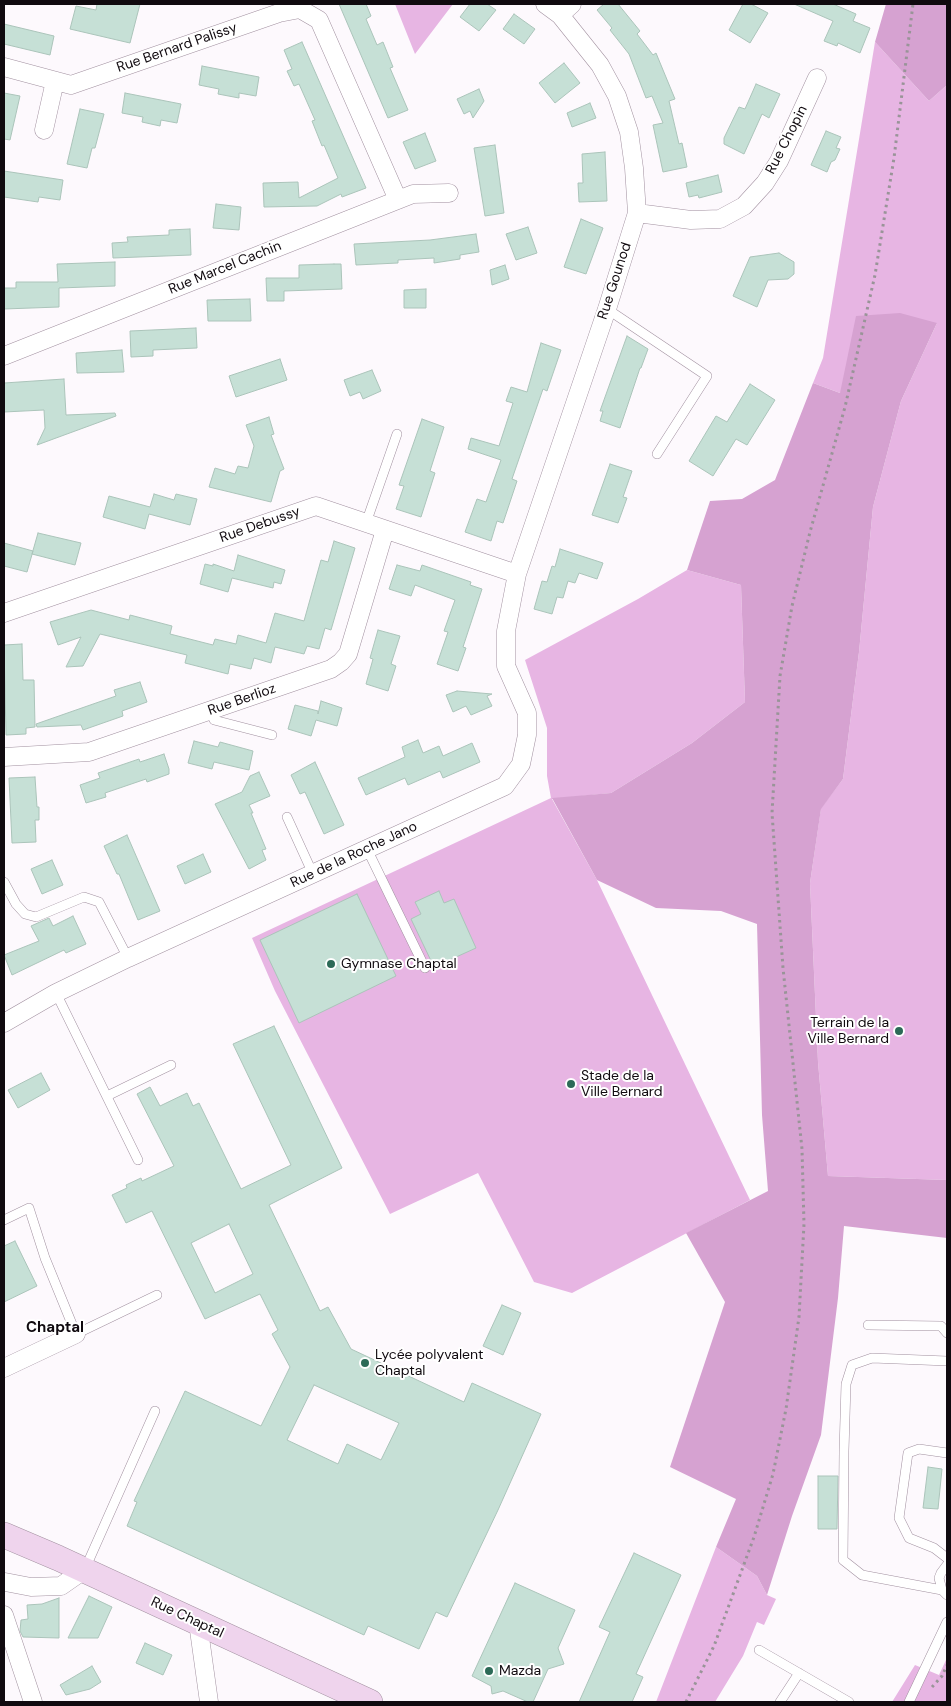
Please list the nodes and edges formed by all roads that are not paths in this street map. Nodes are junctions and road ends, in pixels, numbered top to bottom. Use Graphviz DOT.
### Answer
graph roads {
  1 [pos="545,4"];
  2 [pos="300,6"];
  3 [pos="566,10"];
  4 [pos="4,68"];
  5 [pos="817,78"];
  6 [pos="55,81"];
  7 [pos="44,130"];
  8 [pos="449,193"];
  9 [pos="398,200"];
  10 [pos="637,213"];
  11 [pos="607,309"];
  12 [pos="4,356"];
  13 [pos="397,434"];
  14 [pos="657,454"];
  15 [pos="366,523"];
  16 [pos="385,530"];
  17 [pos="517,574"];
  18 [pos="4,613"];
  19 [pos="210,711"];
  20 [pos="272,735"];
  21 [pos="4,757"];
  22 [pos="287,817"];
  23 [pos="367,849"];
  24 [pos="313,874"];
  25 [pos="4,882"];
  26 [pos="128,958"];
  27 [pos="424,968"];
  28 [pos="56,993"];
  29 [pos="4,1023"];
  30 [pos="171,1065"];
  31 [pos="108,1096"];
  32 [pos="138,1160"];
  33 [pos="4,1220"];
  34 [pos="157,1294"];
  35 [pos="868,1326"];
  36 [pos="76,1334"];
  37 [pos="947,1334"];
  38 [pos="947,1361"];
  39 [pos="4,1368"];
  40 [pos="155,1411"];
  41 [pos="947,1453"];
  42 [pos="4,1535"];
  43 [pos="947,1558"];
  44 [pos="947,1565"];
  45 [pos="84,1570"];
  46 [pos="4,1584"];
  47 [pos="945,1592"];
  48 [pos="4,1615"];
  49 [pos="947,1622"];
  50 [pos="198,1623"];
  51 [pos="759,1650"];
  52 [pos="799,1672"];
  53 [pos="33,1702"];
  54 [pos="209,1702"];
  55 [pos="370,1702"];
  56 [pos="780,1702"];
  57 [pos="849,1702"];
  58 [pos="910,1702"];
  1 -- 3 [label="street, Rue Gounod"];
  2 -- 6 [label="street, Rue Bernard Palissy"];
  2 -- 9 [label="street, Rue Bernard Palissy"];
  3 -- 10 [label="street, Rue Gounod"];
  4 -- 6 [label="street, Rue Bernard Palissy"];
  5 -- 10 [label="street, Rue Chopin"];
  6 -- 7 [label="street"];
  8 -- 9 [label="street, Rue Marcel Cachin"];
  9 -- 12 [label="street, Rue Marcel Cachin"];
  10 -- 11 [label="street, Rue Gounod"];
  11 -- 14 [label="lane"];
  11 -- 17 [label="street, Rue Gounod"];
  13 -- 15 [label="lane"];
  15 -- 16 [label="street, Rue Debussy"];
  15 -- 18 [label="street, Rue Debussy"];
  16 -- 17 [label="street, Rue Debussy"];
  16 -- 19 [label="street, Rue Berlioz"];
  17 -- 23 [label="street, Rue de la Roche Jano"];
  19 -- 20 [label="lane"];
  19 -- 21 [label="street, Rue Berlioz"];
  22 -- 24 [label="lane"];
  23 -- 24 [label="street, Rue de la Roche Jano"];
  23 -- 27 [label="lane"];
  24 -- 26 [label="street, Rue de la Roche Jano"];
  25 -- 26 [label="lane"];
  26 -- 28 [label="street, Rue de la Roche Jano"];
  28 -- 29 [label="street, Rue de la Roche Jano"];
  28 -- 31 [label="lane"];
  30 -- 31 [label="lane"];
  31 -- 32 [label="lane"];
  33 -- 36 [label="lane"];
  34 -- 36 [label="lane"];
  35 -- 37 [label="lane"];
  36 -- 39 [label="street"];
  38 -- 47 [label="lane"];
  40 -- 45 [label="lane"];
  41 -- 43 [label="lane"];
  42 -- 45 [label="main road, Rue Chaptal"];
  44 -- 47 [label="lane"];
  45 -- 46 [label="street"];
  45 -- 50 [label="main road, Rue Chaptal"];
  48 -- 53 [label="street"];
  49 -- 58 [label="lane"];
  50 -- 54 [label="street"];
  50 -- 55 [label="main road, Rue Chaptal"];
  51 -- 52 [label="lane"];
  52 -- 56 [label="lane"];
  52 -- 57 [label="lane"];
}
